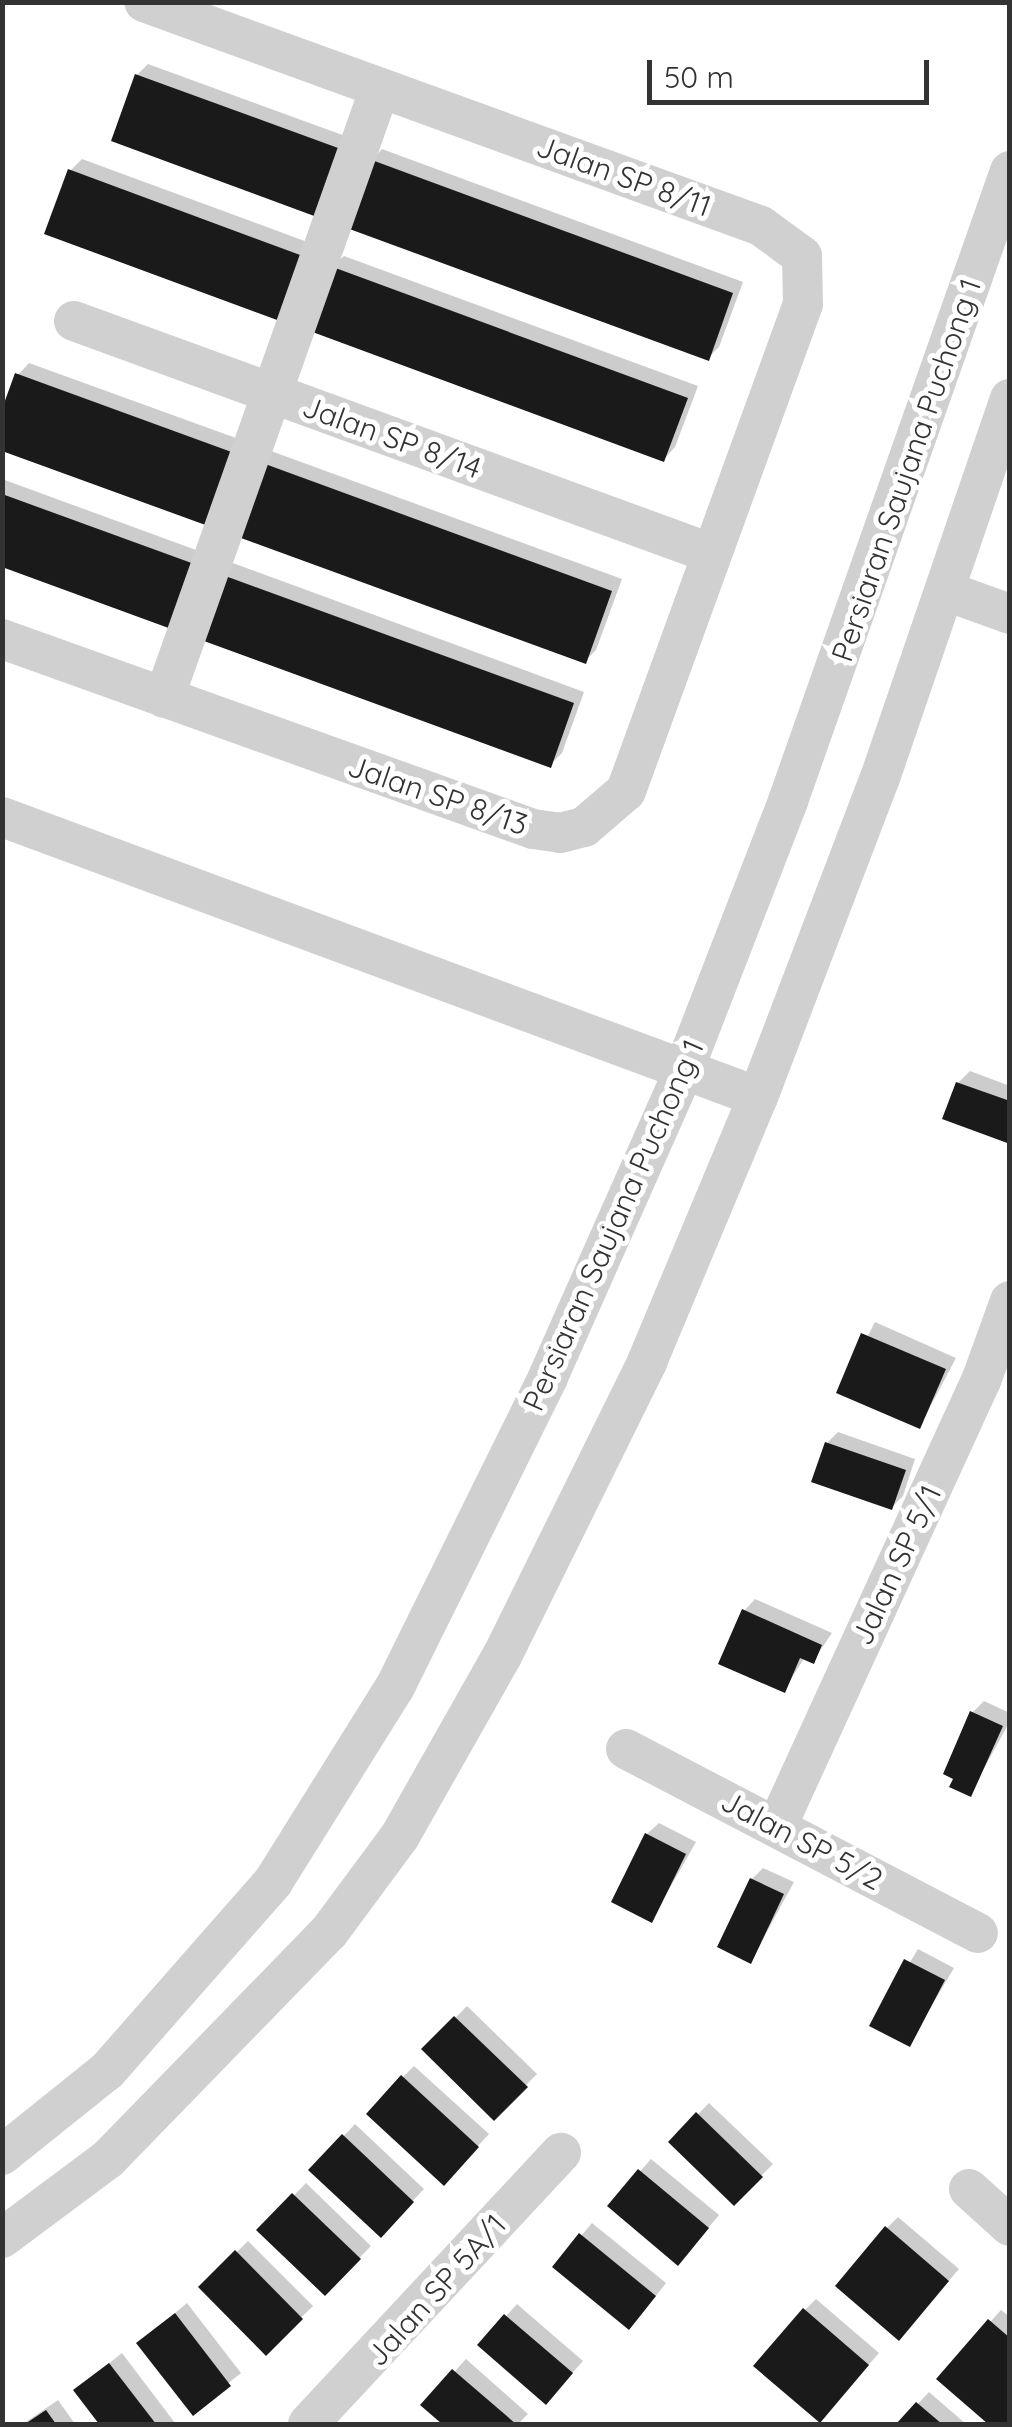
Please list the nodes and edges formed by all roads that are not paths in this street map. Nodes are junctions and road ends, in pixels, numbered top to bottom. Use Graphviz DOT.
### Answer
graph roads {
  1 [pos="144,2"];
  2 [pos="380,88"];
  3 [pos="1010,171"];
  4 [pos="74,320"];
  5 [pos="272,394"];
  6 [pos="1010,398"];
  7 [pos="710,553"];
  8 [pos="946,591"];
  9 [pos="1010,614"];
  10 [pos="2,639"];
  11 [pos="164,698"];
  12 [pos="2,817"];
  13 [pos="684,1072"];
  14 [pos="758,1097"];
  15 [pos="1010,1301"];
  16 [pos="995,1386"];
  17 [pos="626,1749"];
  18 [pos="776,1826"];
  19 [pos="978,1933"];
  20 [pos="561,2153"];
  21 [pos="2,2155"];
  22 [pos="969,2190"];
  23 [pos="1010,2226"];
  24 [pos="2,2238"];
  25 [pos="308,2424"];
  1 -- 2 [label="street, Jalan SP 8/11"];
  2 -- 5 [label="street"];
  2 -- 7 [label="street, Jalan SP 8/11"];
  3 -- 13 [label="street, Persiaran Saujana Puchong 1"];
  4 -- 5 [label="street, Jalan SP 8/14"];
  5 -- 7 [label="street, Jalan SP 8/14"];
  5 -- 11 [label="street"];
  6 -- 8 [label="street"];
  7 -- 11 [label="street, Jalan SP 8/13"];
  8 -- 9 [label="street"];
  8 -- 14 [label="street"];
  10 -- 11 [label="street, Jalan SP 8/13"];
  12 -- 13 [label="street"];
  13 -- 14 [label="street"];
  13 -- 21 [label="street, Persiaran Saujana Puchong 1"];
  14 -- 24 [label="street"];
  15 -- 16 [label="street, Jalan SP 5/1"];
  16 -- 18 [label="street, Jalan SP 5/1"];
  17 -- 18 [label="street, Jalan SP 5/2"];
  18 -- 19 [label="street, Jalan SP 5/2"];
  20 -- 25 [label="street, Jalan SP 5A/1"];
  22 -- 23 [label="street"];
}
